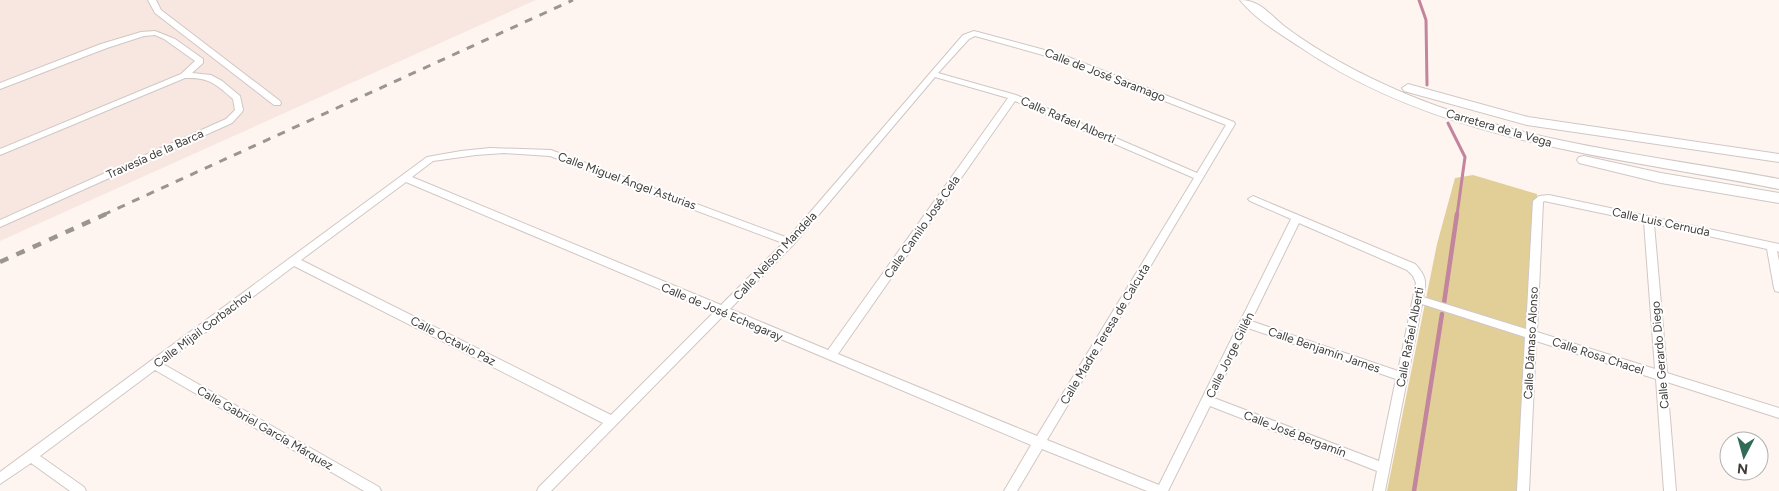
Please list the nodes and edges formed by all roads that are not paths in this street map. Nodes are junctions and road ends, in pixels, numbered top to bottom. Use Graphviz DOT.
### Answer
graph roads {
  1 [pos="152,0"];
  2 [pos="1246,0"];
  3 [pos="1260,0"];
  4 [pos="933,74"];
  5 [pos="184,76"];
  6 [pos="1372,82"];
  7 [pos="0,86"];
  8 [pos="1408,88"];
  9 [pos="1013,97"];
  10 [pos="277,104"];
  11 [pos="0,152"];
  12 [pos="1779,158"];
  13 [pos="1779,176"];
  14 [pos="1199,177"];
  15 [pos="405,178"];
  16 [pos="1779,184"];
  17 [pos="1542,198"];
  18 [pos="1779,198"];
  19 [pos="1253,199"];
  20 [pos="1297,218"];
  21 [pos="1649,220"];
  22 [pos="0,224"];
  23 [pos="790,242"];
  24 [pos="1775,247"];
  25 [pos="293,261"];
  26 [pos="1779,288"];
  27 [pos="1418,300"];
  28 [pos="723,312"];
  29 [pos="1245,322"];
  30 [pos="1532,335"];
  31 [pos="830,356"];
  32 [pos="155,365"];
  33 [pos="1402,377"];
  34 [pos="1662,377"];
  35 [pos="1207,400"];
  36 [pos="1779,413"];
  37 [pos="613,422"];
  38 [pos="1040,443"];
  39 [pos="31,456"];
  40 [pos="1384,468"];
  41 [pos="0,479"];
  42 [pos="80,491"];
  43 [pos="375,491"];
  44 [pos="543,491"];
  45 [pos="1010,491"];
  46 [pos="1162,491"];
  47 [pos="1379,491"];
  48 [pos="1523,491"];
  49 [pos="1670,491"];
  1 -- 10 [label="street"];
  2 -- 6 [label="main road, Carretera de la Vega"];
  3 -- 8 [label="main road, Carretera de la Vega"];
  4 -- 9 [label="street, Calle Rafael Alberti"];
  4 -- 14 [label="street, Calle de José Saramago"];
  4 -- 23 [label="street, Calle Nelson Mandela"];
  5 -- 7 [label="street, Travesía de la Barca"];
  5 -- 11 [label="street, Travesía de la Barca"];
  5 -- 22 [label="street, Travesía de la Barca"];
  6 -- 16 [label="main road, Carretera de la Vega"];
  6 -- 18 [label="main road"];
  8 -- 12 [label="main road"];
  8 -- 13 [label="main road, Carretera de la Vega"];
  9 -- 14 [label="street, Calle Rafael Alberti"];
  9 -- 31 [label="street, Calle Camilo José Cela"];
  14 -- 38 [label="street, Calle Madre Teresa de Calcuta"];
  15 -- 23 [label="street, Calle Miguel Ángel Asturias"];
  15 -- 25 [label="street, Calle Mijail Gorbachov"];
  15 -- 28 [label="street, Calle de José Echegaray"];
  17 -- 21 [label="street, Calle Luis Cernuda"];
  17 -- 30 [label="street, Calle Dámaso Alonso"];
  19 -- 20 [label="street, Calle Rafael Alberti"];
  20 -- 27 [label="street, Calle Rafael Alberti"];
  20 -- 29 [label="street, Calle Jorge Gillén"];
  21 -- 24 [label="street, Calle Luis Cernuda"];
  21 -- 34 [label="street, Calle Gerardo Diego"];
  23 -- 28 [label="street, Calle Nelson Mandela"];
  24 -- 26 [label="street"];
  25 -- 32 [label="street, Calle Mijail Gorbachov"];
  25 -- 37 [label="street, Calle Octavio Paz"];
  27 -- 30 [label="street, Calle Rosa Chacel"];
  27 -- 33 [label="street, Calle Rafael Alberti"];
  28 -- 31 [label="street, Calle de José Echegaray"];
  28 -- 37 [label="street, Calle Nelson Mandela"];
  29 -- 33 [label="street, Calle Benjamín Jarnes"];
  29 -- 35 [label="street, Calle Jorge Gillén"];
  30 -- 34 [label="street, Calle Rosa Chacel"];
  30 -- 48 [label="street, Calle Dámaso Alonso"];
  31 -- 38 [label="street, Calle de José Echegaray"];
  32 -- 39 [label="street, Calle Mijail Gorbachov"];
  32 -- 43 [label="street, Calle Gabriel García Márquez"];
  33 -- 40 [label="street, Calle Rafael Alberti"];
  34 -- 36 [label="street, Calle Rosa Chacel"];
  34 -- 49 [label="street, Calle Gerardo Diego"];
  35 -- 40 [label="street, Calle José Bergamín"];
  35 -- 46 [label="street, Calle Jorge Gillén"];
  37 -- 44 [label="street, Calle Nelson Mandela"];
  38 -- 45 [label="street, Calle Madre Teresa de Calcuta"];
  38 -- 46 [label="street, Calle de José Echegaray"];
  39 -- 41 [label="street, Calle Mijail Gorbachov"];
  39 -- 42 [label="street"];
  40 -- 47 [label="street, Calle Rafael Alberti"];
}
